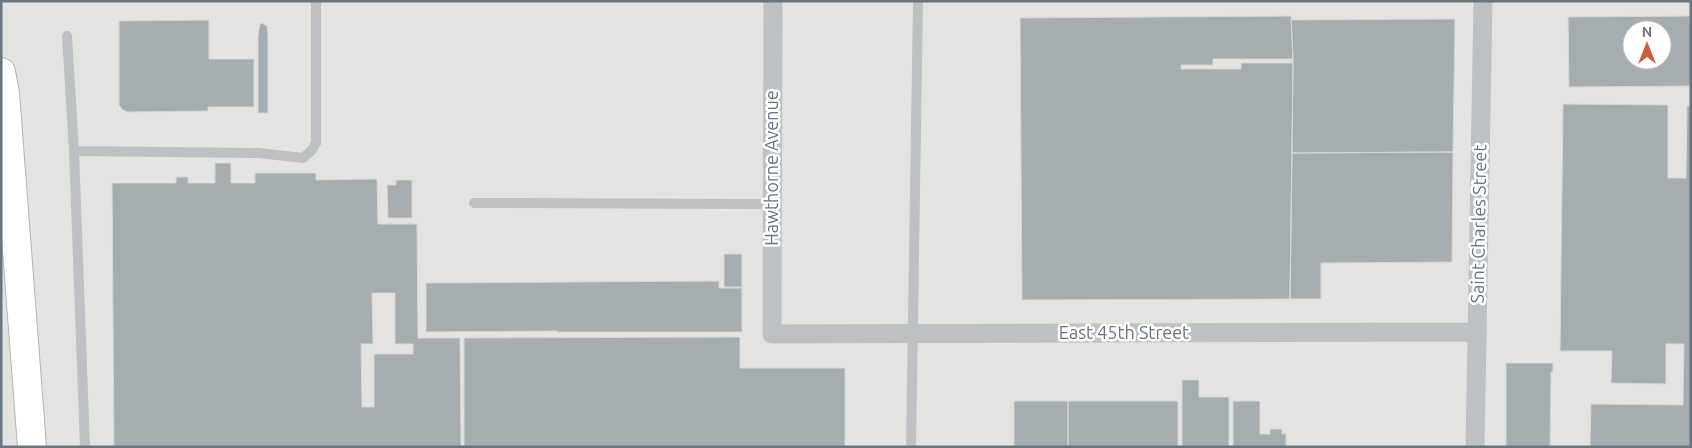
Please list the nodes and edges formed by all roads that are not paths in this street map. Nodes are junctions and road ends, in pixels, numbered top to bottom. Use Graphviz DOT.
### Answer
graph roads {
  1 [pos="316,1"];
  2 [pos="773,1"];
  3 [pos="918,1"];
  4 [pos="1483,1"];
  5 [pos="67,36"];
  6 [pos="1,72"];
  7 [pos="74,151"];
  8 [pos="474,203"];
  9 [pos="772,204"];
  10 [pos="1477,332"];
  11 [pos="772,334"];
  12 [pos="911,334"];
  13 [pos="32,447"];
  14 [pos="85,447"];
  15 [pos="911,447"];
  16 [pos="1475,447"];
  1 -- 7 [label="lane"];
  2 -- 9 [label="street, Hawthorne Avenue"];
  3 -- 12 [label="lane"];
  4 -- 10 [label="street, Saint Charles Street"];
  5 -- 7 [label="lane"];
  6 -- 13 [label="street"];
  7 -- 14 [label="lane"];
  8 -- 9 [label="lane"];
  9 -- 11 [label="street, Hawthorne Avenue"];
  10 -- 12 [label="street, East 45th Street"];
  10 -- 16 [label="street, Saint Charles Street"];
  11 -- 12 [label="street, East 45th Street"];
  12 -- 15 [label="lane"];
}
